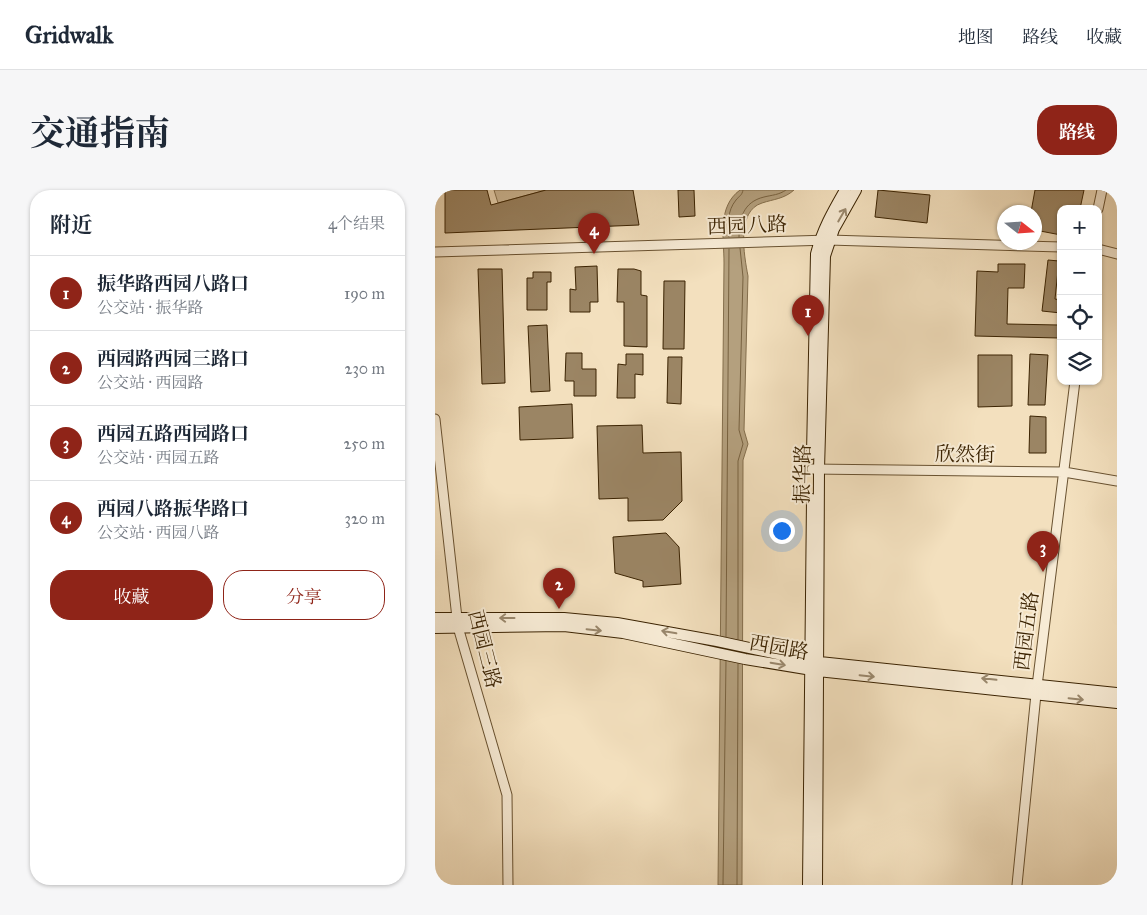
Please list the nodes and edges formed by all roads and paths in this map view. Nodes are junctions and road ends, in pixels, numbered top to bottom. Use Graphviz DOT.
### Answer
graph roads {
  1 [pos="845,190"];
  2 [pos="856,190"];
  3 [pos="1102,190"];
  4 [pos="1099,205"];
  5 [pos="824,241"];
  6 [pos="1057,247"];
  7 [pos="1102,250"];
  8 [pos="435,252"];
  9 [pos="1117,254"];
  10 [pos="1075,385"];
  11 [pos="435,419"];
  12 [pos="815,469"];
  13 [pos="1064,472"];
  14 [pos="1117,481"];
  15 [pos="435,618"];
  16 [pos="458,622"];
  17 [pos="435,628"];
  18 [pos="814,666"];
  19 [pos="1037,683"];
  20 [pos="1117,693"];
  21 [pos="1036,694"];
  22 [pos="1117,703"];
  23 [pos="508,885"];
  24 [pos="808,885"];
  25 [pos="817,885"];
  26 [pos="1017,885"];
  1 -- 5 [label="main road, 振华路"];
  5 -- 2 [label="main road, 振华路, one-way"];
  3 -- 4 [label="street"];
  5 -- 6 [label="street, 西园八路"];
  5 -- 8 [label="street, 西园八路"];
  5 -- 12 [label="main road, 振华路"];
  7 -- 9 [label="street"];
  10 -- 13 [label="street, 西园五路"];
  11 -- 16 [label="street, 西园三路"];
  12 -- 13 [label="street, 欣然街"];
  12 -- 18 [label="main road, 振华路"];
  13 -- 14 [label="street, 欣然街"];
  13 -- 19 [label="street, 西园五路"];
  15 -- 16 [label="main road, 西园路"];
  16 -- 17 [label="main road, 西园路"];
  16 -- 18 [label="main road, 西园路, one-way"];
  18 -- 16 [label="main road, 西园路, one-way"];
  16 -- 23 [label="street, 西园三路"];
  19 -- 18 [label="main road, 西园路, one-way"];
  18 -- 21 [label="main road, 西园路, one-way"];
  18 -- 24 [label="main road, 振华路"];
  18 -- 25 [label="main road, 振华路"];
  19 -- 20 [label="main road, 西园路"];
  19 -- 21 [label="street, 西园五路"];
  21 -- 22 [label="main road, 西园路, one-way"];
  21 -- 26 [label="street, 西园五路"];
}
